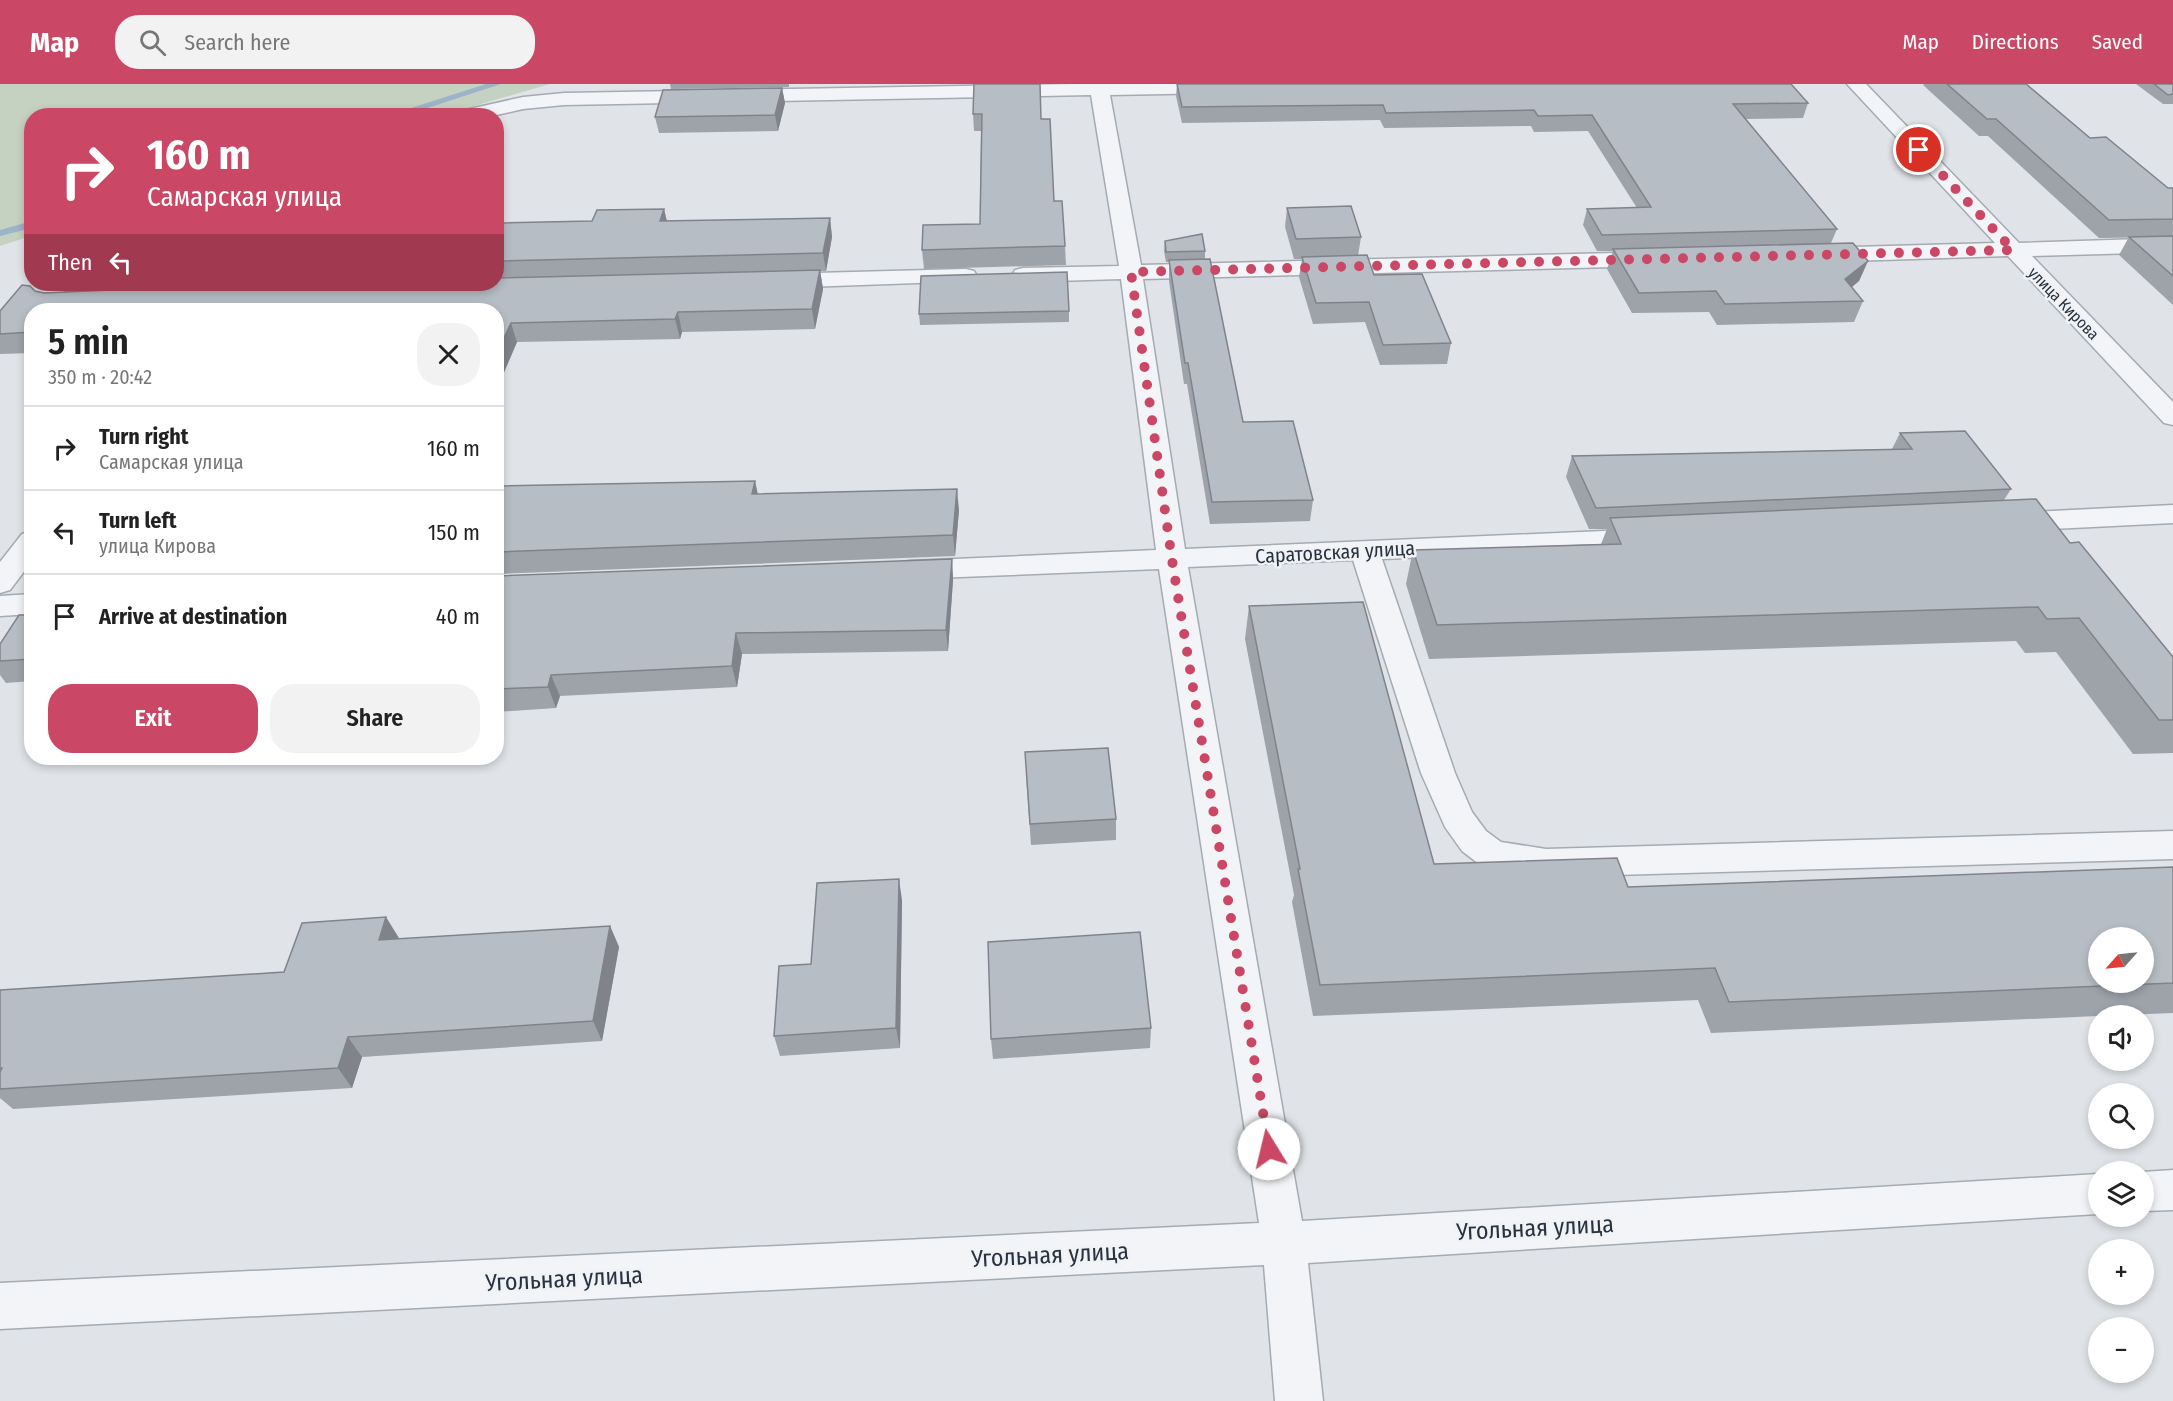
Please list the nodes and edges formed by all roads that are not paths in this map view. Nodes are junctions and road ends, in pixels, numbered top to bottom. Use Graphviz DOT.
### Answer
graph roads {
  1 [pos="1856,84"];
  2 [pos="1099,87"];
  3 [pos="1242,87"];
  4 [pos="500,108"];
  5 [pos="2173,245"];
  6 [pos="2013,250"];
  7 [pos="1799,255"];
  8 [pos="1680,258"];
  9 [pos="1131,272"];
  10 [pos="761,282"];
  11 [pos="2173,417"];
  12 [pos="2173,514"];
  13 [pos="1983,523"];
  14 [pos="1674,537"];
  15 [pos="24,551"];
  16 [pos="1365,551"];
  17 [pos="1172,560"];
  18 [pos="888,571"];
  19 [pos="0,583"];
  20 [pos="24,604"];
  21 [pos="0,606"];
  22 [pos="2173,845"];
  23 [pos="2173,1190"];
  24 [pos="2154,1191"];
  25 [pos="2088,1195"];
  26 [pos="1284,1244"];
  27 [pos="0,1306"];
  28 [pos="1299,1401"];
  1 -- 6 [label="street, улица Кирова"];
  2 -- 3 [label="street"];
  2 -- 4 [label="street"];
  2 -- 9 [label="street"];
  5 -- 6 [label="street"];
  6 -- 7 [label="street"];
  6 -- 11 [label="street, улица Кирова"];
  8 -- 9 [label="street"];
  9 -- 10 [label="street"];
  9 -- 17 [label="street"];
  12 -- 13 [label="street"];
  14 -- 16 [label="street, Саратовская улица"];
  15 -- 19 [label="street"];
  16 -- 17 [label="street, Саратовская улица"];
  16 -- 22 [label="street"];
  17 -- 18 [label="street, Саратовская улица"];
  17 -- 26 [label="street"];
  20 -- 21 [label="street"];
  23 -- 24 [label="street"];
  25 -- 26 [label="street, Угольная улица"];
  26 -- 27 [label="street, Угольная улица"];
  26 -- 28 [label="street"];
}
